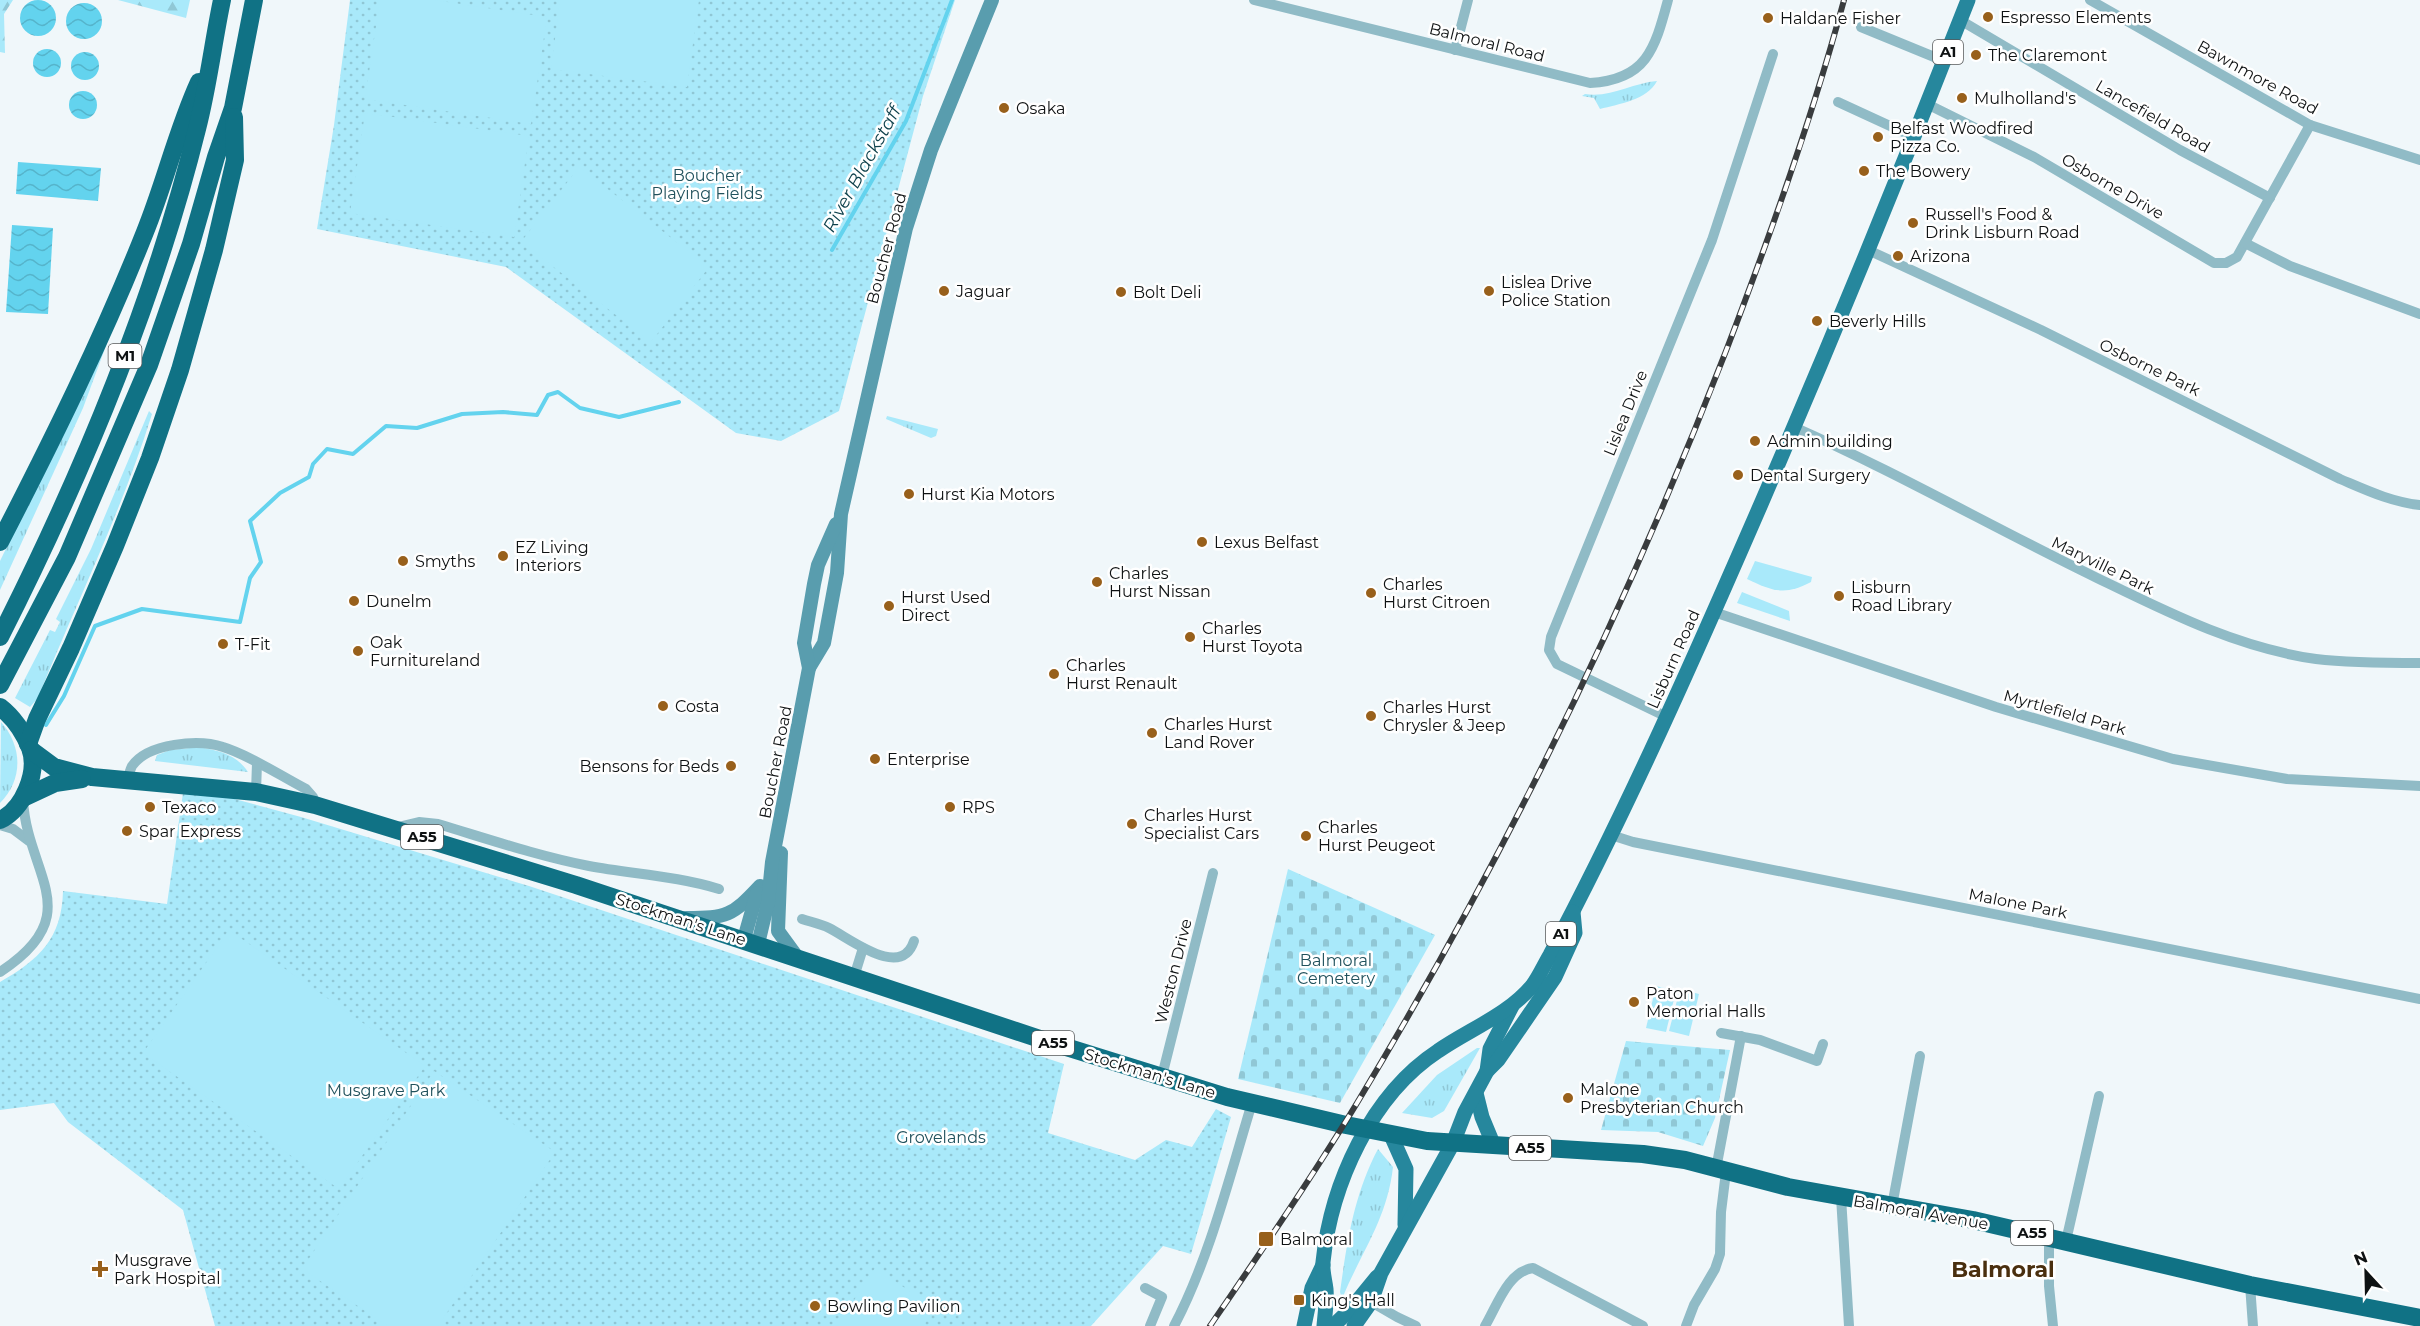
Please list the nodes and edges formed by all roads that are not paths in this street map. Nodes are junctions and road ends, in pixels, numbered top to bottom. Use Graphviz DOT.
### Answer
graph roads {
  1 [pos="222,0"];
  2 [pos="254,0"];
  3 [pos="992,0"];
  4 [pos="1254,0"];
  5 [pos="1468,0"];
  6 [pos="1668,0"];
  7 [pos="1968,0"];
  8 [pos="2090,0"];
  9 [pos="1960,20"];
  10 [pos="1861,27"];
  11 [pos="1455,50"];
  12 [pos="1773,54"];
  13 [pos="209,60"];
  14 [pos="1944,61"];
  15 [pos="1838,102"];
  16 [pos="1927,104"];
  17 [pos="234,108"];
  18 [pos="2310,125"];
  19 [pos="1914,137"];
  20 [pos="2420,160"];
  21 [pos="2270,198"];
  22 [pos="2245,243"];
  23 [pos="1868,250"];
  24 [pos="2420,314"];
  25 [pos="1794,427"];
  26 [pos="2420,505"];
  27 [pos="841,514"];
  28 [pos="0,542"];
  29 [pos="1714,612"];
  30 [pos="0,637"];
  31 [pos="2420,663"];
  32 [pos="809,668"];
  33 [pos="0,685"];
  34 [pos="0,707"];
  35 [pos="1667,717"];
  36 [pos="30,747"];
  37 [pos="257,764"];
  38 [pos="92,777"];
  39 [pos="127,779"];
  40 [pos="2420,786"];
  41 [pos="256,792"];
  42 [pos="24,798"];
  43 [pos="315,806"];
  44 [pos="0,820"];
  45 [pos="781,824"];
  46 [pos="0,825"];
  47 [pos="392,828"];
  48 [pos="1611,835"];
  49 [pos="29,841"];
  50 [pos="772,862"];
  51 [pos="589,866"];
  52 [pos="1213,873"];
  53 [pos="576,885"];
  54 [pos="760,886"];
  55 [pos="719,889"];
  56 [pos="1573,912"];
  57 [pos="678,919"];
  58 [pos="802,919"];
  59 [pos="751,941"];
  60 [pos="914,941"];
  61 [pos="863,948"];
  62 [pos="797,957"];
  63 [pos="0,972"];
  64 [pos="854,977"];
  65 [pos="2420,999"];
  66 [pos="1514,1003"];
  67 [pos="1721,1033"];
  68 [pos="1741,1036"];
  69 [pos="1823,1044"];
  70 [pos="1920,1056"];
  71 [pos="1487,1071"];
  72 [pos="1162,1076"];
  73 [pos="1476,1093"];
  74 [pos="2099,1096"];
  75 [pos="1252,1103"];
  76 [pos="1390,1133"];
  77 [pos="1453,1143"];
  78 [pos="1494,1146"];
  79 [pos="1721,1170"];
  80 [pos="1841,1197"];
  81 [pos="1892,1206"];
  82 [pos="1405,1228"];
  83 [pos="2058,1239"];
  84 [pos="1323,1265"];
  85 [pos="2250,1285"];
  86 [pos="1145,1288"];
  87 [pos="1365,1299"];
  88 [pos="2420,1318"];
  89 [pos="1150,1326"];
  90 [pos="1174,1326"];
  91 [pos="1304,1326"];
  92 [pos="1324,1326"];
  93 [pos="1333,1326"];
  94 [pos="1354,1326"];
  95 [pos="1416,1326"];
  96 [pos="1485,1326"];
  97 [pos="1643,1326"];
  98 [pos="1686,1326"];
  99 [pos="1849,1326"];
  100 [pos="2053,1326"];
  101 [pos="2253,1326"];
  1 -- 13 [label="highway, M1"];
  2 -- 17 [label="highway, M1"];
  3 -- 27 [label="street, Boucher Road"];
  4 -- 11 [label="street, Balmoral Road"];
  5 -- 11 [label="street"];
  6 -- 11 [label="street, Balmoral Road"];
  7 -- 9 [label="main road, Lisburn Road / A1"];
  8 -- 18 [label="street, Bawnmore Road"];
  9 -- 14 [label="main road, Lisburn Road / A1"];
  9 -- 21 [label="street, Lancefield Road"];
  10 -- 14 [label="street"];
  12 -- 35 [label="street, Lislea Drive"];
  13 -- 28 [label="highway, M1"];
  13 -- 30 [label="highway, M1"];
  14 -- 16 [label="main road, Lisburn Road / A1"];
  15 -- 19 [label="street"];
  16 -- 19 [label="main road, Lisburn Road / A1"];
  16 -- 22 [label="street, Osborne Drive"];
  17 -- 33 [label="highway, M1"];
  17 -- 36 [label="highway, M1"];
  18 -- 20 [label="street, Bawnmore Road"];
  18 -- 21 [label="street, Osborne Drive"];
  19 -- 23 [label="main road, Lisburn Road / A1"];
  21 -- 22 [label="street, Osborne Drive"];
  22 -- 24 [label="street"];
  23 -- 25 [label="main road, Lisburn Road / A1"];
  23 -- 26 [label="street, Osborne Park"];
  25 -- 29 [label="main road, Lisburn Road / A1"];
  25 -- 31 [label="street, Maryville Park"];
  27 -- 32 [label="street, Boucher Road"];
  27 -- 32 [label="street, Boucher Road"];
  29 -- 35 [label="main road, Lisburn Road / A1"];
  29 -- 40 [label="street, Myrtlefield Park"];
  32 -- 45 [label="street, Boucher Road"];
  34 -- 36 [label="highway, A55"];
  35 -- 48 [label="main road, Lisburn Road / A1"];
  36 -- 38 [label="highway, Stockman's Lane / A55"];
  36 -- 42 [label="highway"];
  37 -- 39 [label="street"];
  37 -- 41 [label="street"];
  37 -- 43 [label="street"];
  38 -- 39 [label="highway, Stockman's Lane / A55"];
  38 -- 42 [label="highway, Stockman's Lane / A55"];
  39 -- 41 [label="highway, Stockman's Lane / A55"];
  41 -- 43 [label="highway, Stockman's Lane / A55"];
  42 -- 44 [label="highway, A55"];
  42 -- 49 [label="street"];
  43 -- 47 [label="highway, Stockman's Lane / A55"];
  45 -- 50 [label="street, Boucher Road"];
  45 -- 62 [label="street"];
  46 -- 49 [label="street"];
  47 -- 51 [label="street, Stockman's Lane"];
  47 -- 53 [label="highway, Stockman's Lane / A55"];
  48 -- 56 [label="main road, Lisburn Road / A1"];
  48 -- 65 [label="street, Malone Park"];
  49 -- 63 [label="street"];
  50 -- 54 [label="street, Boucher Road"];
  50 -- 59 [label="street, Boucher Road"];
  51 -- 53 [label="street"];
  51 -- 55 [label="street, Stockman's Lane"];
  52 -- 72 [label="street, Weston Drive"];
  53 -- 57 [label="highway, Stockman's Lane / A55"];
  54 -- 57 [label="street"];
  54 -- 59 [label="street, Boucher Road"];
  56 -- 66 [label="main road, Lisburn Road / A1"];
  56 -- 71 [label="main road, A1"];
  57 -- 59 [label="highway, Stockman's Lane / A55"];
  58 -- 61 [label="street"];
  59 -- 62 [label="highway, Stockman's Lane / A55"];
  60 -- 61 [label="street"];
  61 -- 64 [label="street"];
  62 -- 64 [label="highway, Stockman's Lane / A55"];
  64 -- 72 [label="highway, Stockman's Lane / A55"];
  66 -- 71 [label="main road, A1"];
  66 -- 84 [label="main road, Lisburn Road / A1"];
  67 -- 68 [label="street"];
  68 -- 69 [label="street"];
  68 -- 79 [label="street"];
  70 -- 81 [label="street"];
  71 -- 73 [label="main road, A1"];
  72 -- 75 [label="highway, Stockman's Lane / A55"];
  73 -- 77 [label="main road, A1"];
  73 -- 78 [label="main road"];
  74 -- 83 [label="street"];
  75 -- 76 [label="highway, Stockman's Lane / A55"];
  75 -- 90 [label="street"];
  76 -- 77 [label="highway, Stockman's Lane / A55"];
  76 -- 82 [label="main road"];
  77 -- 78 [label="highway, Balmoral Avenue / A55"];
  77 -- 82 [label="main road, A1"];
  78 -- 79 [label="highway, Balmoral Avenue / A55"];
  79 -- 80 [label="highway, Balmoral Avenue / A55"];
  79 -- 98 [label="street"];
  80 -- 81 [label="highway, Balmoral Avenue / A55"];
  80 -- 99 [label="street"];
  81 -- 83 [label="highway, Balmoral Avenue / A55"];
  82 -- 87 [label="main road, A1"];
  83 -- 85 [label="highway, Balmoral Avenue / A55"];
  83 -- 100 [label="street"];
  84 -- 91 [label="main road, Lisburn Road / A1"];
  84 -- 92 [label="main road, Lisburn Road / A1"];
  85 -- 88 [label="highway, Balmoral Avenue / A55"];
  85 -- 101 [label="street"];
  86 -- 89 [label="street"];
  87 -- 93 [label="main road, A1"];
  87 -- 94 [label="main road, A1"];
  87 -- 95 [label="street"];
  96 -- 97 [label="street"];
}
